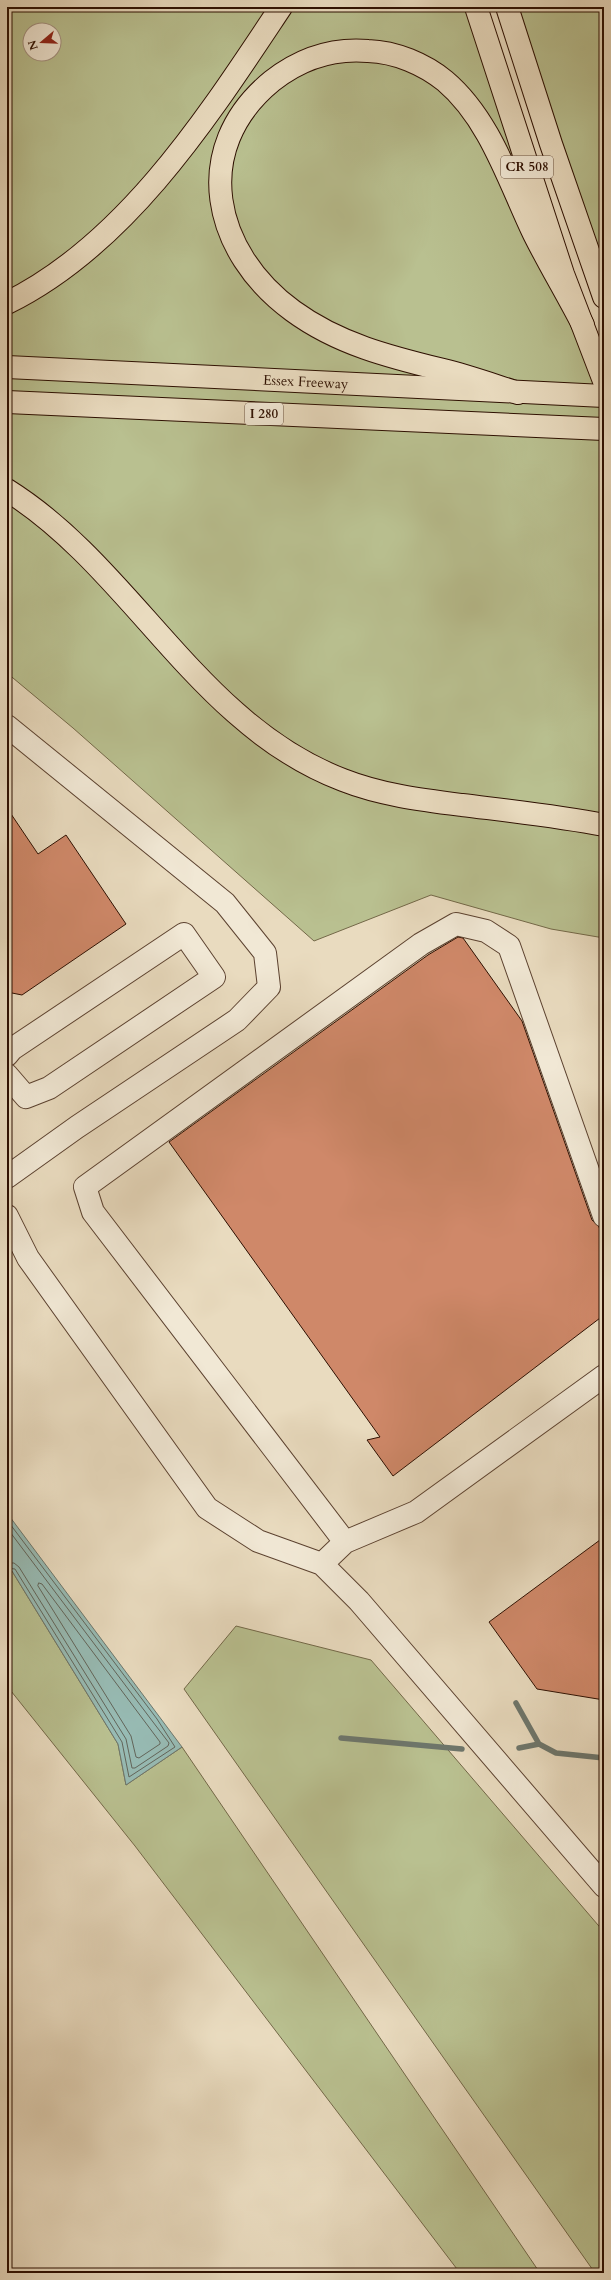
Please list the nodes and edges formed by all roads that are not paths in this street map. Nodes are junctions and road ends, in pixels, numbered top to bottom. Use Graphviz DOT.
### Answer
graph roads {
  1 [pos="281,7"];
  2 [pos="476,7"];
  3 [pos="507,7"];
  4 [pos="604,296"];
  5 [pos="7,303"];
  6 [pos="583,325"];
  7 [pos="7,367"];
  8 [pos="604,381"];
  9 [pos="518,393"];
  10 [pos="598,395"];
  11 [pos="7,402"];
  12 [pos="604,429"];
  13 [pos="7,490"];
  14 [pos="7,726"];
  15 [pos="604,825"];
  16 [pos="7,1055"];
  17 [pos="7,1076"];
  18 [pos="7,1177"];
  19 [pos="7,1216"];
  20 [pos="604,1216"];
  21 [pos="604,1376"];
  22 [pos="345,1542"];
  23 [pos="322,1564"];
  24 [pos="604,1886"];
  1 -- 5 [label="main road"];
  2 -- 6 [label="main road, CR 508"];
  3 -- 4 [label="main road, CR 508"];
  6 -- 8 [label="main road, CR 508"];
  6 -- 9 [label="main road"];
  7 -- 9 [label="main road, Essex Freeway"];
  9 -- 10 [label="main road, Essex Freeway"];
  11 -- 12 [label="main road, I 280"];
  13 -- 15 [label="main road"];
  14 -- 18 [label="lane"];
  16 -- 17 [label="lane"];
  19 -- 23 [label="lane"];
  20 -- 22 [label="lane"];
  21 -- 22 [label="lane"];
  22 -- 23 [label="lane"];
  23 -- 24 [label="lane"];
}
